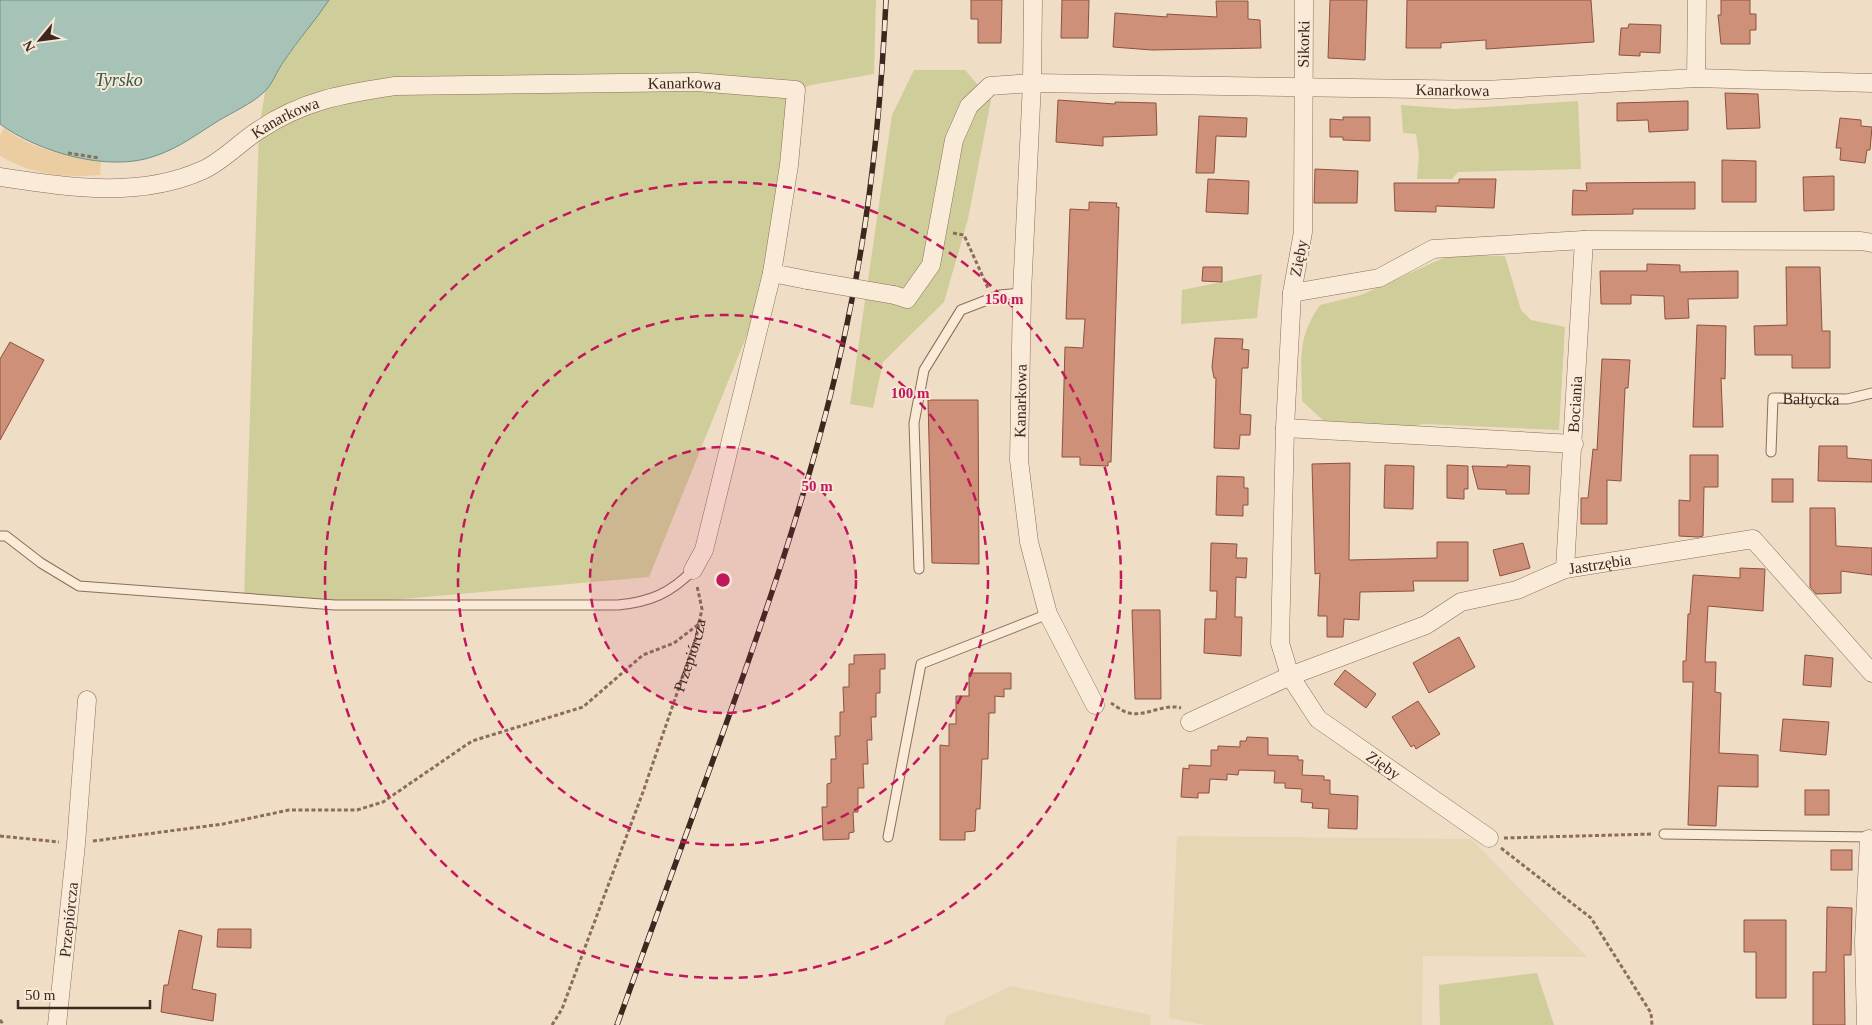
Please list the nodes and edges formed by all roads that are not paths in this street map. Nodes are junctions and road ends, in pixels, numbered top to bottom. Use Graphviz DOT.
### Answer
graph roads {
  1 [pos="1033,0"];
  2 [pos="1304,0"];
  3 [pos="1696,0"];
  4 [pos="1696,78"];
  5 [pos="1032,83"];
  6 [pos="1872,83"];
  7 [pos="1302,88"];
  8 [pos="0,176"];
  9 [pos="1584,240"];
  10 [pos="1872,244"];
  11 [pos="772,274"];
  12 [pos="1022,293"];
  13 [pos="1292,293"];
  14 [pos="1872,393"];
  15 [pos="1285,428"];
  16 [pos="1574,444"];
  17 [pos="1771,452"];
  18 [pos="0,536"];
  19 [pos="919,569"];
  20 [pos="1565,569"];
  21 [pos="694,570"];
  22 [pos="1048,614"];
  23 [pos="1872,672"];
  24 [pos="1290,676"];
  25 [pos="87,700"];
  26 [pos="1094,702"];
  27 [pos="1194,720"];
  28 [pos="1664,834"];
  29 [pos="888,836"];
  30 [pos="1489,838"];
  31 [pos="1870,838"];
  32 [pos="57,1025"];
  33 [pos="1866,1025"];
  1 -- 5 [label="street, Kanarkowa"];
  2 -- 7 [label="street, Sikorki"];
  3 -- 4 [label="street"];
  4 -- 6 [label="street, Kanarkowa"];
  4 -- 7 [label="street, Kanarkowa"];
  5 -- 7 [label="street, Kanarkowa"];
  5 -- 11 [label="street, Kanarkowa, bridge"];
  5 -- 12 [label="street, Kanarkowa"];
  7 -- 13 [label="street, Zięby"];
  8 -- 11 [label="street, Kanarkowa"];
  9 -- 10 [label="street"];
  9 -- 13 [label="street"];
  9 -- 16 [label="street, Bociania"];
  11 -- 21 [label="street"];
  12 -- 19 [label="lane"];
  12 -- 22 [label="street, Kanarkowa"];
  13 -- 15 [label="street, Zięby"];
  14 -- 17 [label="lane, Bałtycka"];
  15 -- 16 [label="street"];
  15 -- 24 [label="street, Zięby"];
  16 -- 20 [label="street, Bociania"];
  18 -- 21 [label="lane"];
  20 -- 23 [label="street, Jastrzębia"];
  20 -- 24 [label="street, Jastrzębia"];
  22 -- 26 [label="street, Kanarkowa"];
  22 -- 29 [label="lane"];
  24 -- 27 [label="street, Jastrzębia"];
  24 -- 30 [label="street, Zięby"];
  25 -- 32 [label="street, Przepiórcza"];
  28 -- 31 [label="lane"];
  31 -- 33 [label="street"];
}
